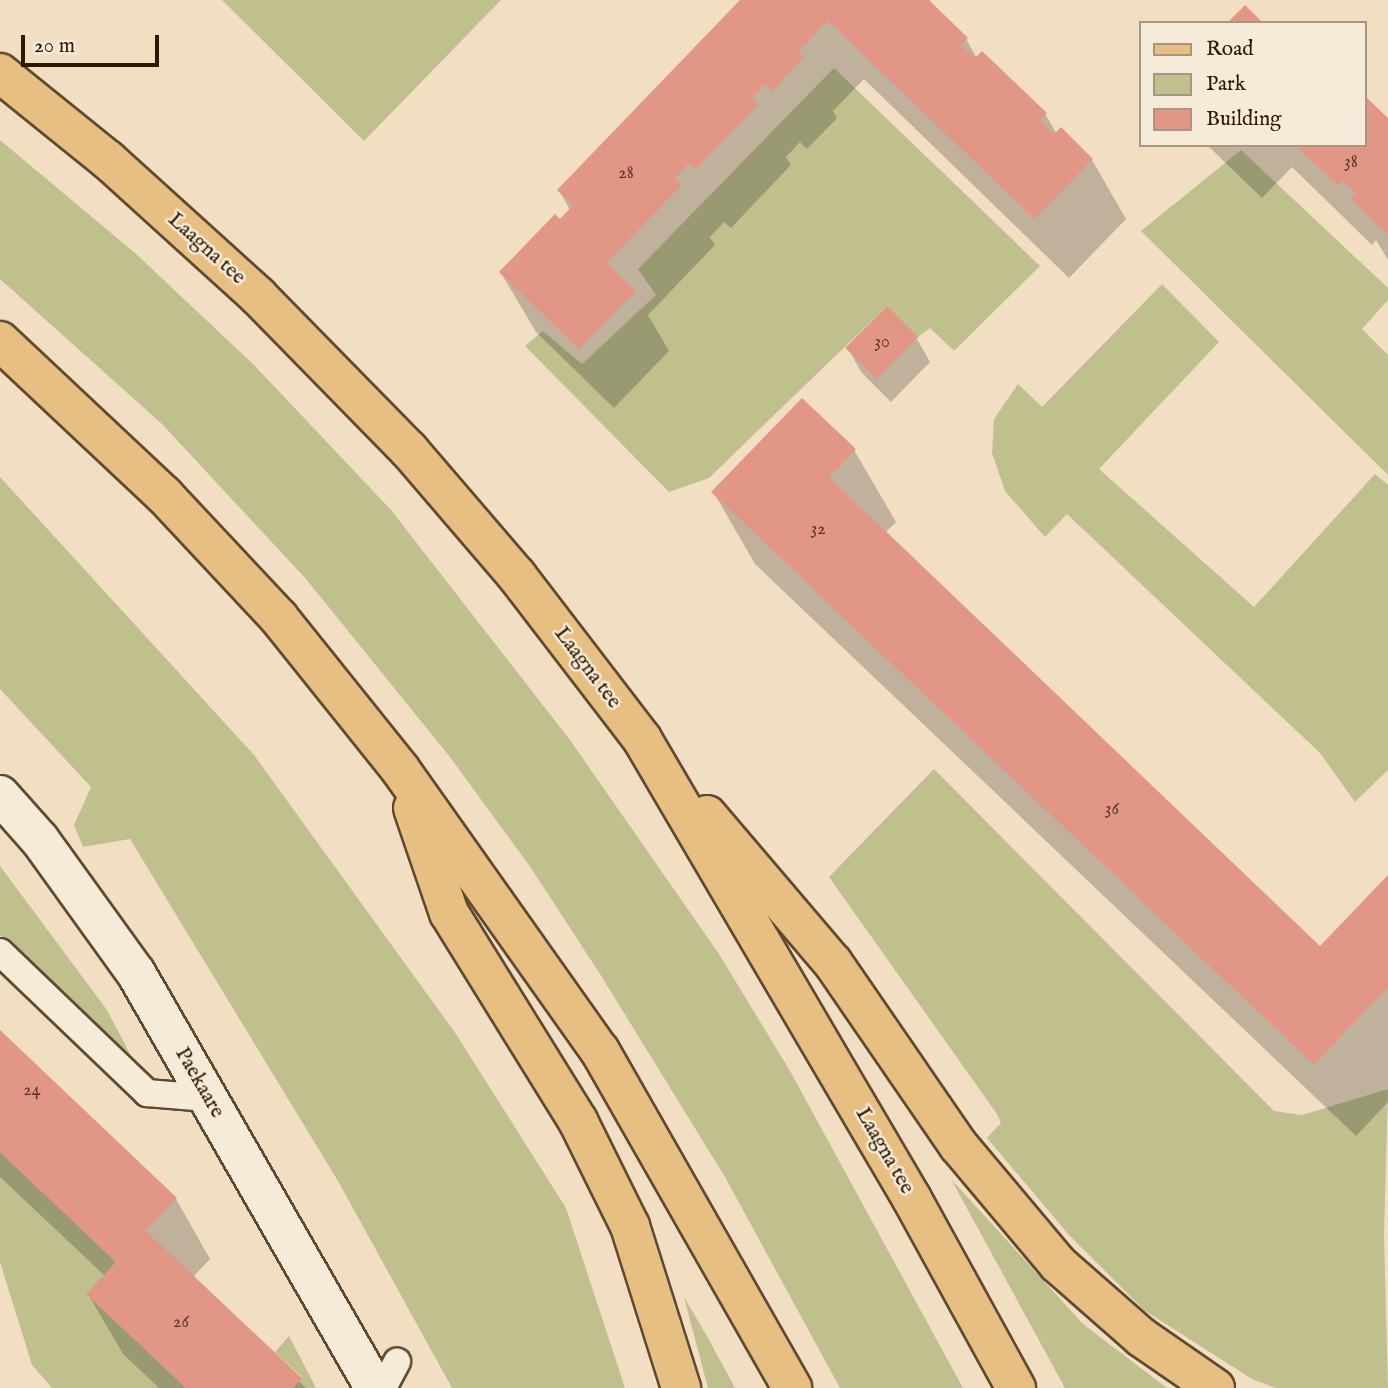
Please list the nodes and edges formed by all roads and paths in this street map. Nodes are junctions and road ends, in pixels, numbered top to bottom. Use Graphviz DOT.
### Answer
graph roads {
  1 [pos="0,73"];
  2 [pos="0,341"];
  3 [pos="642,739"];
  4 [pos="400,769"];
  5 [pos="0,795"];
  6 [pos="0,952"];
  7 [pos="207,1098"];
  8 [pos="386,1375"];
  9 [pos="383,1388"];
  10 [pos="681,1388"];
  11 [pos="792,1388"];
  12 [pos="1016,1388"];
  13 [pos="1215,1388"];
  1 -- 3 [label="main road, Laagna tee"];
  2 -- 4 [label="main road"];
  3 -- 12 [label="main road, Laagna tee"];
  3 -- 13 [label="main road"];
  4 -- 10 [label="main road"];
  4 -- 11 [label="main road"];
  5 -- 7 [label="street, Paekaare"];
  6 -- 7 [label="lane"];
  7 -- 8 [label="street, Paekaare"];
  8 -- 9 [label="lane"];
}
